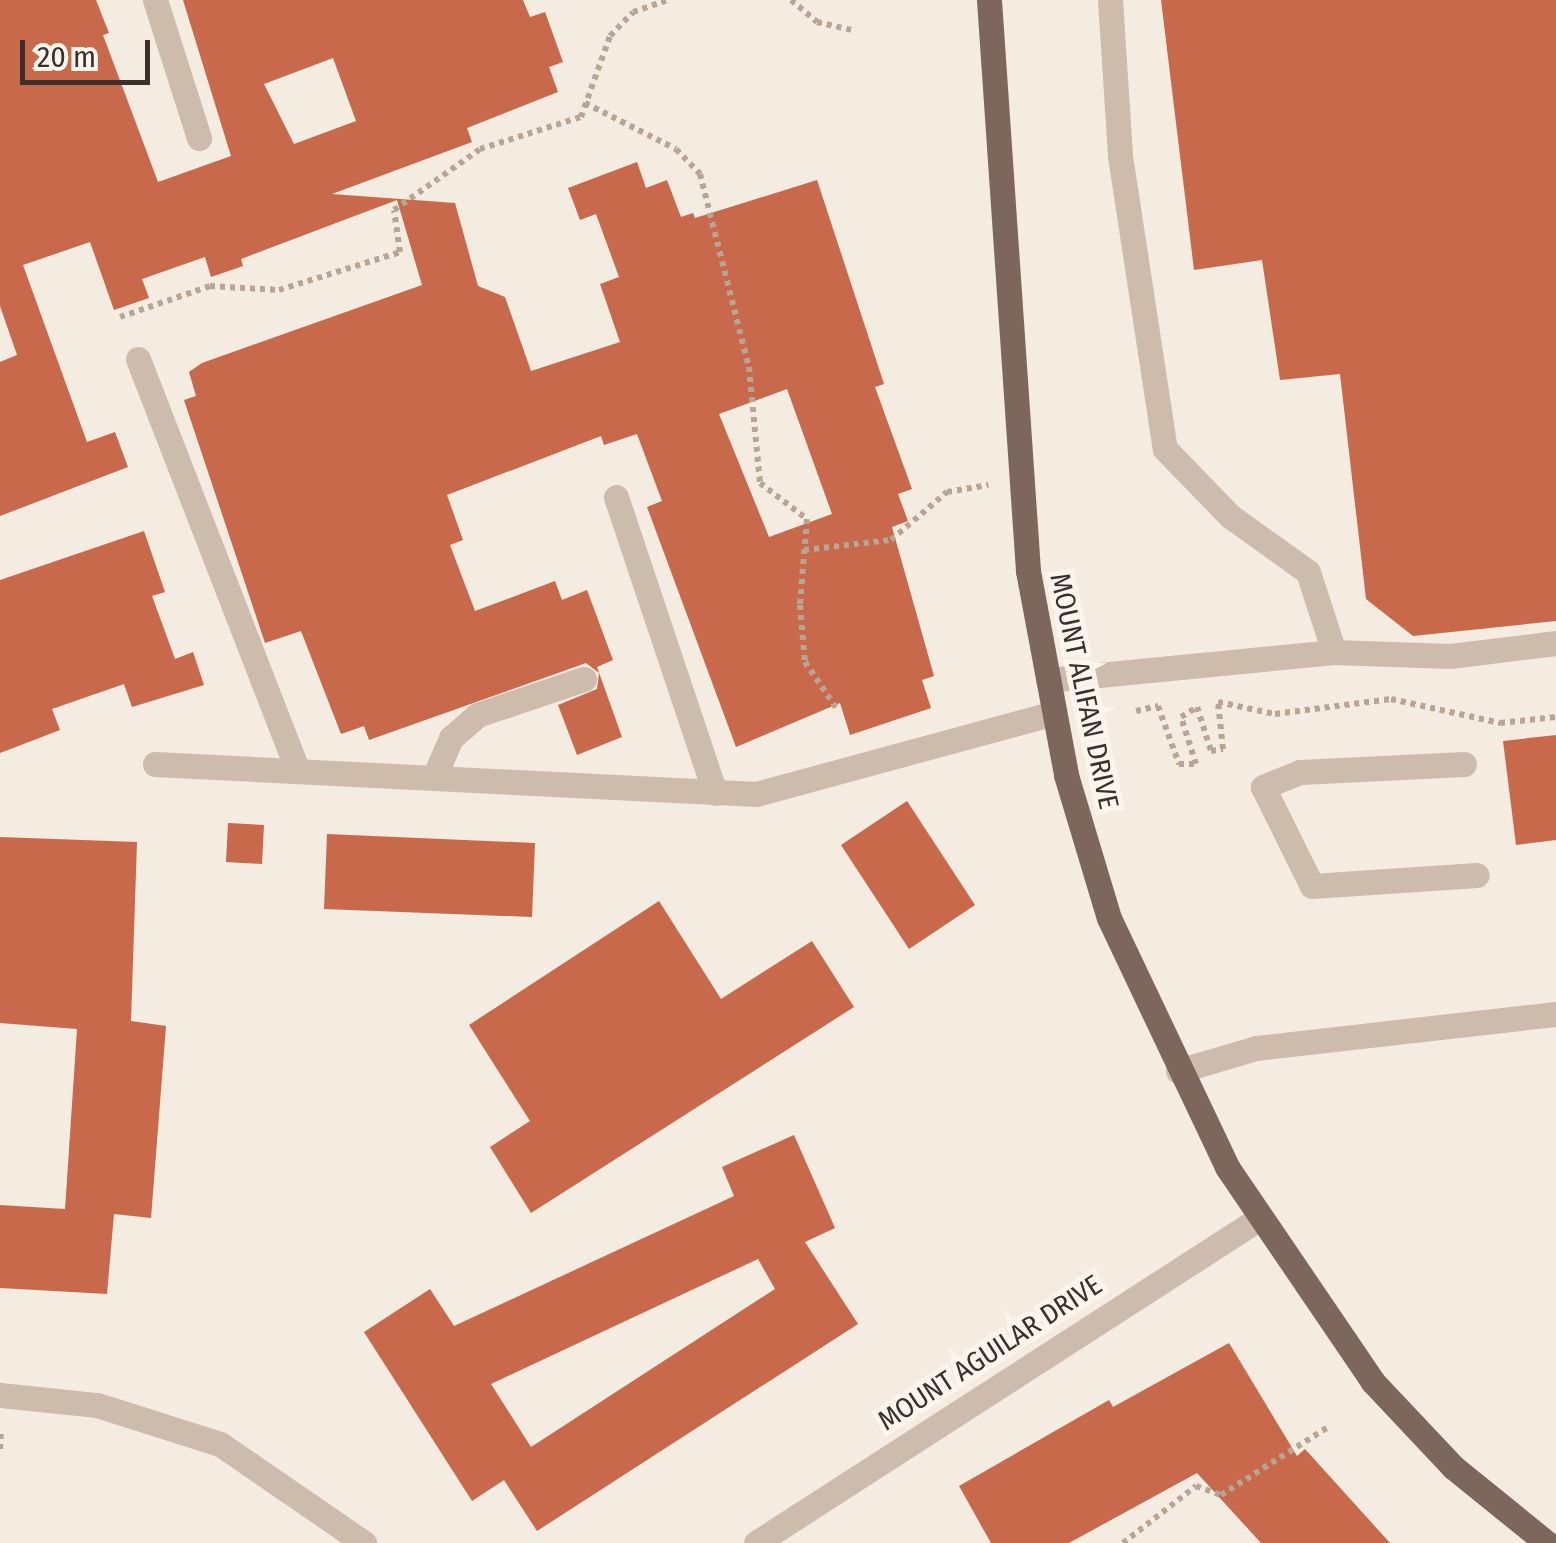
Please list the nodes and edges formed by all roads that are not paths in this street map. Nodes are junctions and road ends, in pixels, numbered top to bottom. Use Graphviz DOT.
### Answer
graph roads {
  1 [pos="155,0"];
  2 [pos="989,0"];
  3 [pos="1110,0"];
  4 [pos="199,138"];
  5 [pos="138,360"];
  6 [pos="616,497"];
  7 [pos="1556,643"];
  8 [pos="1334,652"];
  9 [pos="584,678"];
  10 [pos="1048,680"];
  11 [pos="1054,713"];
  12 [pos="155,764"];
  13 [pos="1464,764"];
  14 [pos="298,769"];
  15 [pos="434,777"];
  16 [pos="715,793"];
  17 [pos="1477,875"];
  18 [pos="1556,1014"];
  19 [pos="1178,1071"];
  20 [pos="1260,1218"];
  21 [pos="0,1395"];
  22 [pos="364,1543"];
  23 [pos="756,1543"];
  24 [pos="1548,1543"];
  1 -- 4 [label="street"];
  2 -- 10 [label="main road, MOUNT ALIFAN DRIVE"];
  3 -- 8 [label="street"];
  5 -- 14 [label="street"];
  6 -- 16 [label="street"];
  7 -- 8 [label="street"];
  8 -- 10 [label="street"];
  9 -- 15 [label="street"];
  10 -- 11 [label="main road, MOUNT ALIFAN DRIVE"];
  11 -- 16 [label="street"];
  11 -- 19 [label="main road, MOUNT ALIFAN DRIVE"];
  12 -- 14 [label="street"];
  13 -- 17 [label="street"];
  14 -- 15 [label="street"];
  15 -- 16 [label="street"];
  18 -- 19 [label="street"];
  19 -- 20 [label="main road, MOUNT ALIFAN DRIVE"];
  20 -- 23 [label="street, MOUNT AGUILAR DRIVE"];
  20 -- 24 [label="main road, MOUNT ALIFAN DRIVE"];
  21 -- 22 [label="street"];
}
